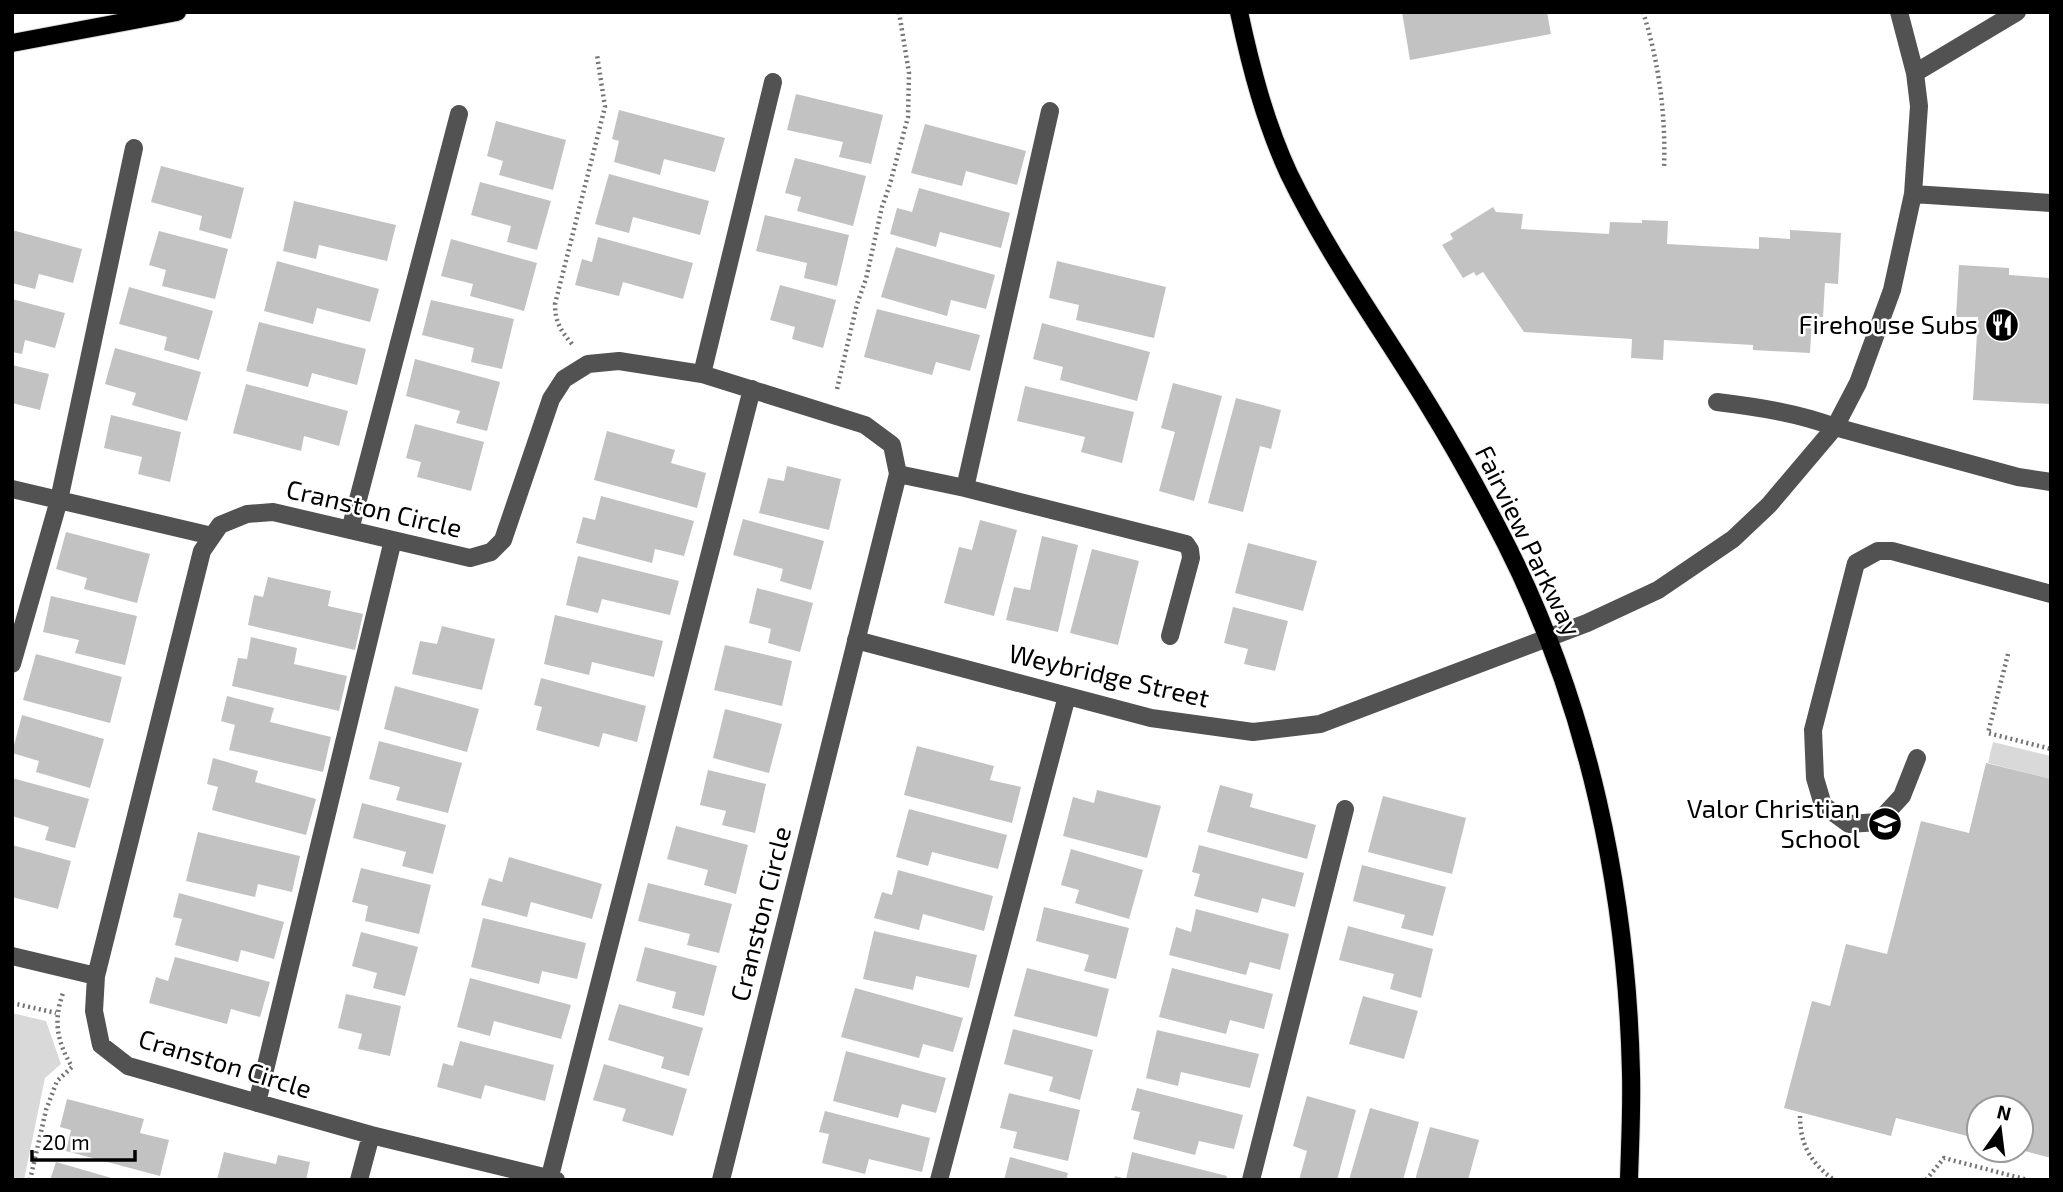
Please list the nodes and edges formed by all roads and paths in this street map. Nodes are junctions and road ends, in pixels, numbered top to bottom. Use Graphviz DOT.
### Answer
graph roads {
  1 [pos="177,12"];
  2 [pos="899,12"];
  3 [pos="1239,12"];
  4 [pos="1643,12"];
  5 [pos="1899,12"];
  6 [pos="2017,12"];
  7 [pos="12,43"];
  8 [pos="597,55"];
  9 [pos="1915,74"];
  10 [pos="774,82"];
  11 [pos="1050,111"];
  12 [pos="459,114"];
  13 [pos="134,148"];
  14 [pos="1664,168"];
  15 [pos="1913,194"];
  16 [pos="2051,203"];
  17 [pos="588,364"];
  18 [pos="702,374"];
  19 [pos="752,389"];
  20 [pos="1717,402"];
  21 [pos="832,414"];
  22 [pos="1835,428"];
  23 [pos="898,474"];
  24 [pos="2051,482"];
  25 [pos="965,488"];
  26 [pos="12,489"];
  27 [pos="58,500"];
  28 [pos="350,530"];
  29 [pos="212,536"];
  30 [pos="393,540"];
  31 [pos="2051,594"];
  32 [pos="1170,636"];
  33 [pos="1548,636"];
  34 [pos="856,640"];
  35 [pos="2008,654"];
  36 [pos="12,664"];
  37 [pos="1067,696"];
  38 [pos="2051,749"];
  39 [pos="1917,758"];
  40 [pos="1345,809"];
  41 [pos="12,956"];
  42 [pos="70,970"];
  43 [pos="96,976"];
  44 [pos="12,1003"];
  45 [pos="56,1013"];
  46 [pos="257,1103"];
  47 [pos="1800,1116"];
  48 [pos="371,1135"];
  49 [pos="552,1179"];
  50 [pos="30,1180"];
  51 [pos="359,1180"];
  52 [pos="721,1180"];
  53 [pos="939,1180"];
  54 [pos="1251,1180"];
  55 [pos="1629,1180"];
  56 [pos="1834,1180"];
  57 [pos="1926,1180"];
  58 [pos="2028,1180"];
  1 -- 7 [label="main road"];
  2 -- 21 [label="path"];
  3 -- 33 [label="main road, Fairview Parkway"];
  4 -- 14 [label="path"];
  5 -- 9 [label="street, Weybridge Street"];
  6 -- 9 [label="street"];
  8 -- 17 [label="path"];
  9 -- 15 [label="street, Weybridge Street"];
  10 -- 18 [label="street"];
  11 -- 25 [label="street"];
  12 -- 28 [label="street"];
  13 -- 27 [label="street"];
  15 -- 16 [label="street"];
  15 -- 22 [label="street, Weybridge Street"];
  17 -- 18 [label="street"];
  17 -- 30 [label="street, Cranston Circle"];
  18 -- 19 [label="street"];
  19 -- 21 [label="street"];
  19 -- 49 [label="street"];
  20 -- 22 [label="street"];
  21 -- 23 [label="street"];
  22 -- 24 [label="street"];
  22 -- 33 [label="street, Weybridge Street"];
  23 -- 25 [label="street"];
  23 -- 34 [label="street, Cranston Circle"];
  25 -- 32 [label="street"];
  26 -- 27 [label="street"];
  27 -- 29 [label="street"];
  27 -- 36 [label="street"];
  28 -- 29 [label="street, Cranston Circle"];
  28 -- 30 [label="street, Cranston Circle"];
  29 -- 43 [label="street, Cranston Circle"];
  30 -- 46 [label="street"];
  31 -- 39 [label="street"];
  33 -- 37 [label="street, Weybridge Street"];
  33 -- 55 [label="main road, Fairview Parkway"];
  34 -- 37 [label="street, Weybridge Street"];
  34 -- 52 [label="street, Cranston Circle"];
  35 -- 38 [label="path"];
  37 -- 53 [label="street"];
  40 -- 54 [label="street"];
  41 -- 42 [label="street"];
  42 -- 43 [label="street"];
  42 -- 45 [label="path"];
  43 -- 46 [label="street, Cranston Circle"];
  44 -- 45 [label="path"];
  45 -- 50 [label="path"];
  46 -- 48 [label="street, Cranston Circle"];
  47 -- 56 [label="path"];
  48 -- 49 [label="street, Cranston Circle"];
  48 -- 51 [label="street"];
  57 -- 58 [label="path"];
}
